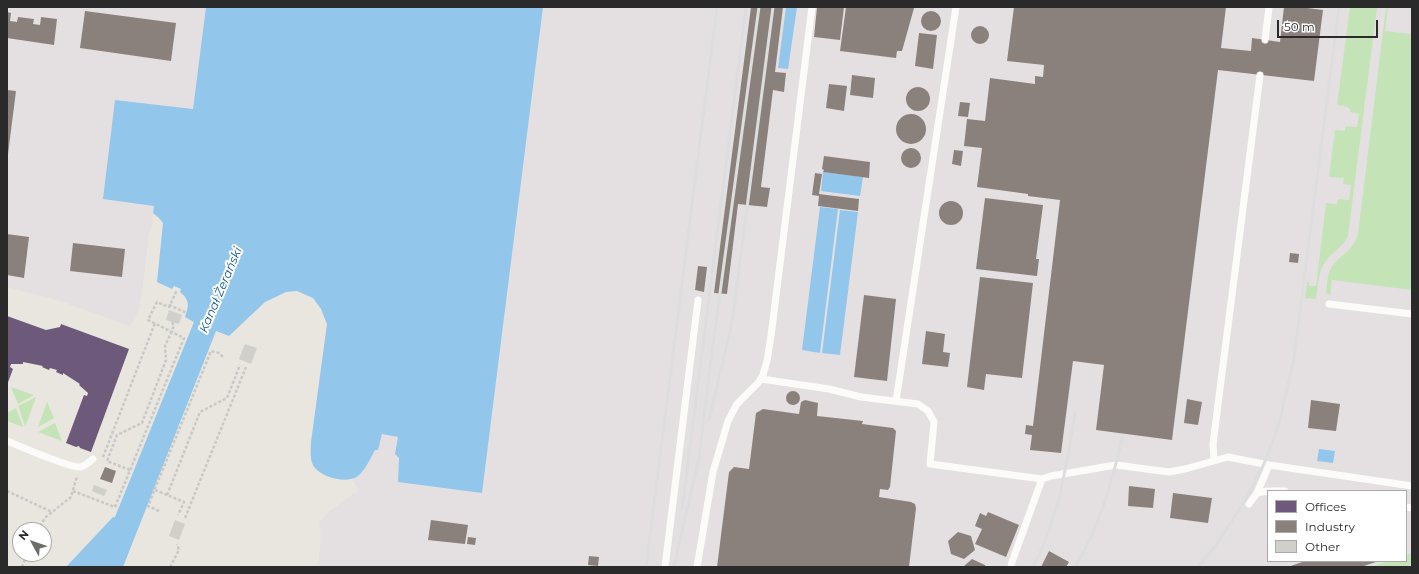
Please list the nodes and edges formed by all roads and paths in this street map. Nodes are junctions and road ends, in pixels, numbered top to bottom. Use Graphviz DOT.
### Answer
graph roads {
  1 [pos="812,7"];
  2 [pos="956,7"];
  3 [pos="1269,7"];
  4 [pos="1265,40"];
  5 [pos="1260,75"];
  6 [pos="177,290"];
  7 [pos="698,300"];
  8 [pos="1329,304"];
  9 [pos="170,305"];
  10 [pos="187,313"];
  11 [pos="1412,314"];
  12 [pos="172,322"];
  13 [pos="155,323"];
  14 [pos="171,333"];
  15 [pos="223,357"];
  16 [pos="240,365"];
  17 [pos="246,367"];
  18 [pos="761,378"];
  19 [pos="896,401"];
  20 [pos="7,441"];
  21 [pos="93,459"];
  22 [pos="102,459"];
  23 [pos="1214,460"];
  24 [pos="1269,465"];
  25 [pos="79,467"];
  26 [pos="130,470"];
  27 [pos="1042,479"];
  28 [pos="1412,486"];
  29 [pos="155,490"];
  30 [pos="7,491"];
  31 [pos="73,491"];
  32 [pos="1267,492"];
  33 [pos="1257,493"];
  34 [pos="167,495"];
  35 [pos="1249,504"];
  36 [pos="159,511"];
  37 [pos="52,512"];
  38 [pos="178,515"];
  39 [pos="185,518"];
  40 [pos="43,522"];
  41 [pos="177,544"];
  42 [pos="170,567"];
  43 [pos="665,567"];
  44 [pos="697,567"];
  45 [pos="1011,567"];
  1 -- 18 [label="lane"];
  2 -- 19 [label="lane"];
  3 -- 4 [label="lane"];
  5 -- 23 [label="lane"];
  6 -- 9 [label="path"];
  7 -- 43 [label="lane"];
  8 -- 11 [label="lane"];
  9 -- 10 [label="path"];
  9 -- 13 [label="path"];
  12 -- 14 [label="path"];
  13 -- 14 [label="path"];
  13 -- 22 [label="path"];
  14 -- 26 [label="path"];
  14 -- 26 [label="path"];
  15 -- 29 [label="path"];
  16 -- 34 [label="path"];
  17 -- 39 [label="path"];
  18 -- 19 [label="lane"];
  18 -- 44 [label="lane"];
  19 -- 27 [label="lane"];
  20 -- 25 [label="lane"];
  21 -- 25 [label="lane"];
  23 -- 24 [label="lane"];
  23 -- 27 [label="lane"];
  24 -- 28 [label="lane"];
  24 -- 33 [label="lane"];
  25 -- 31 [label="path"];
  26 -- 31 [label="path"];
  27 -- 45 [label="lane"];
  29 -- 34 [label="path"];
  29 -- 36 [label="path"];
  30 -- 37 [label="path"];
  31 -- 37 [label="path"];
  32 -- 33 [label="lane"];
  33 -- 35 [label="lane"];
  34 -- 38 [label="path"];
  37 -- 40 [label="path"];
  41 -- 42 [label="path"];
}
